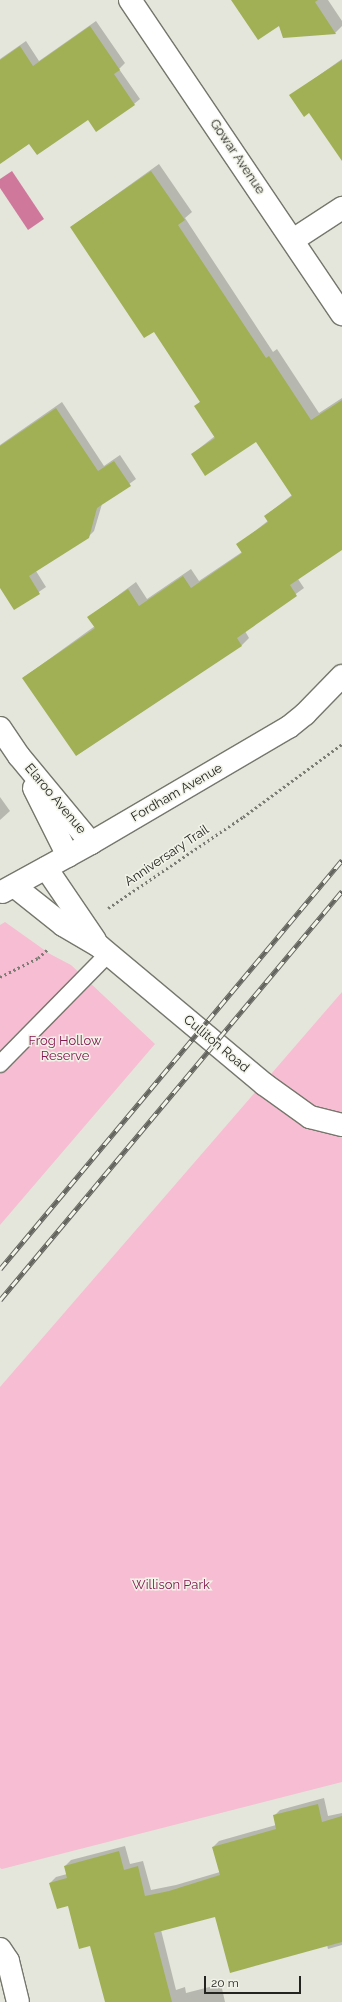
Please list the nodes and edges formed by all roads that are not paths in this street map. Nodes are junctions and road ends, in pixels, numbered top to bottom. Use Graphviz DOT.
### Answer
graph roads {
  1 [pos="130,0"];
  2 [pos="342,208"];
  3 [pos="293,240"];
  4 [pos="342,314"];
  5 [pos="342,676"];
  6 [pos="0,728"];
  7 [pos="19,756"];
  8 [pos="91,843"];
  9 [pos="68,856"];
  10 [pos="46,868"];
  11 [pos="7,889"];
  12 [pos="79,929"];
  13 [pos="103,950"];
  14 [pos="0,1064"];
  15 [pos="342,1125"];
  16 [pos="0,1949"];
  17 [pos="18,2002"];
  1 -- 3 [label="street, Gowar Avenue"];
  2 -- 3 [label="street"];
  3 -- 4 [label="street, Gowar Avenue"];
  5 -- 8 [label="street, Fordham Avenue"];
  6 -- 7 [label="street, Elaroo Avenue"];
  7 -- 8 [label="street, Elaroo Avenue"];
  7 -- 9 [label="street, Elaroo Avenue"];
  8 -- 9 [label="street, Fordham Avenue"];
  9 -- 10 [label="street, Fordham Avenue"];
  10 -- 11 [label="street, Fordham Avenue"];
  10 -- 12 [label="street, Culliton Road"];
  11 -- 12 [label="street, Culliton Road"];
  12 -- 13 [label="street, Culliton Road"];
  13 -- 14 [label="lane"];
  13 -- 15 [label="street, Culliton Road"];
  16 -- 17 [label="street"];
}
